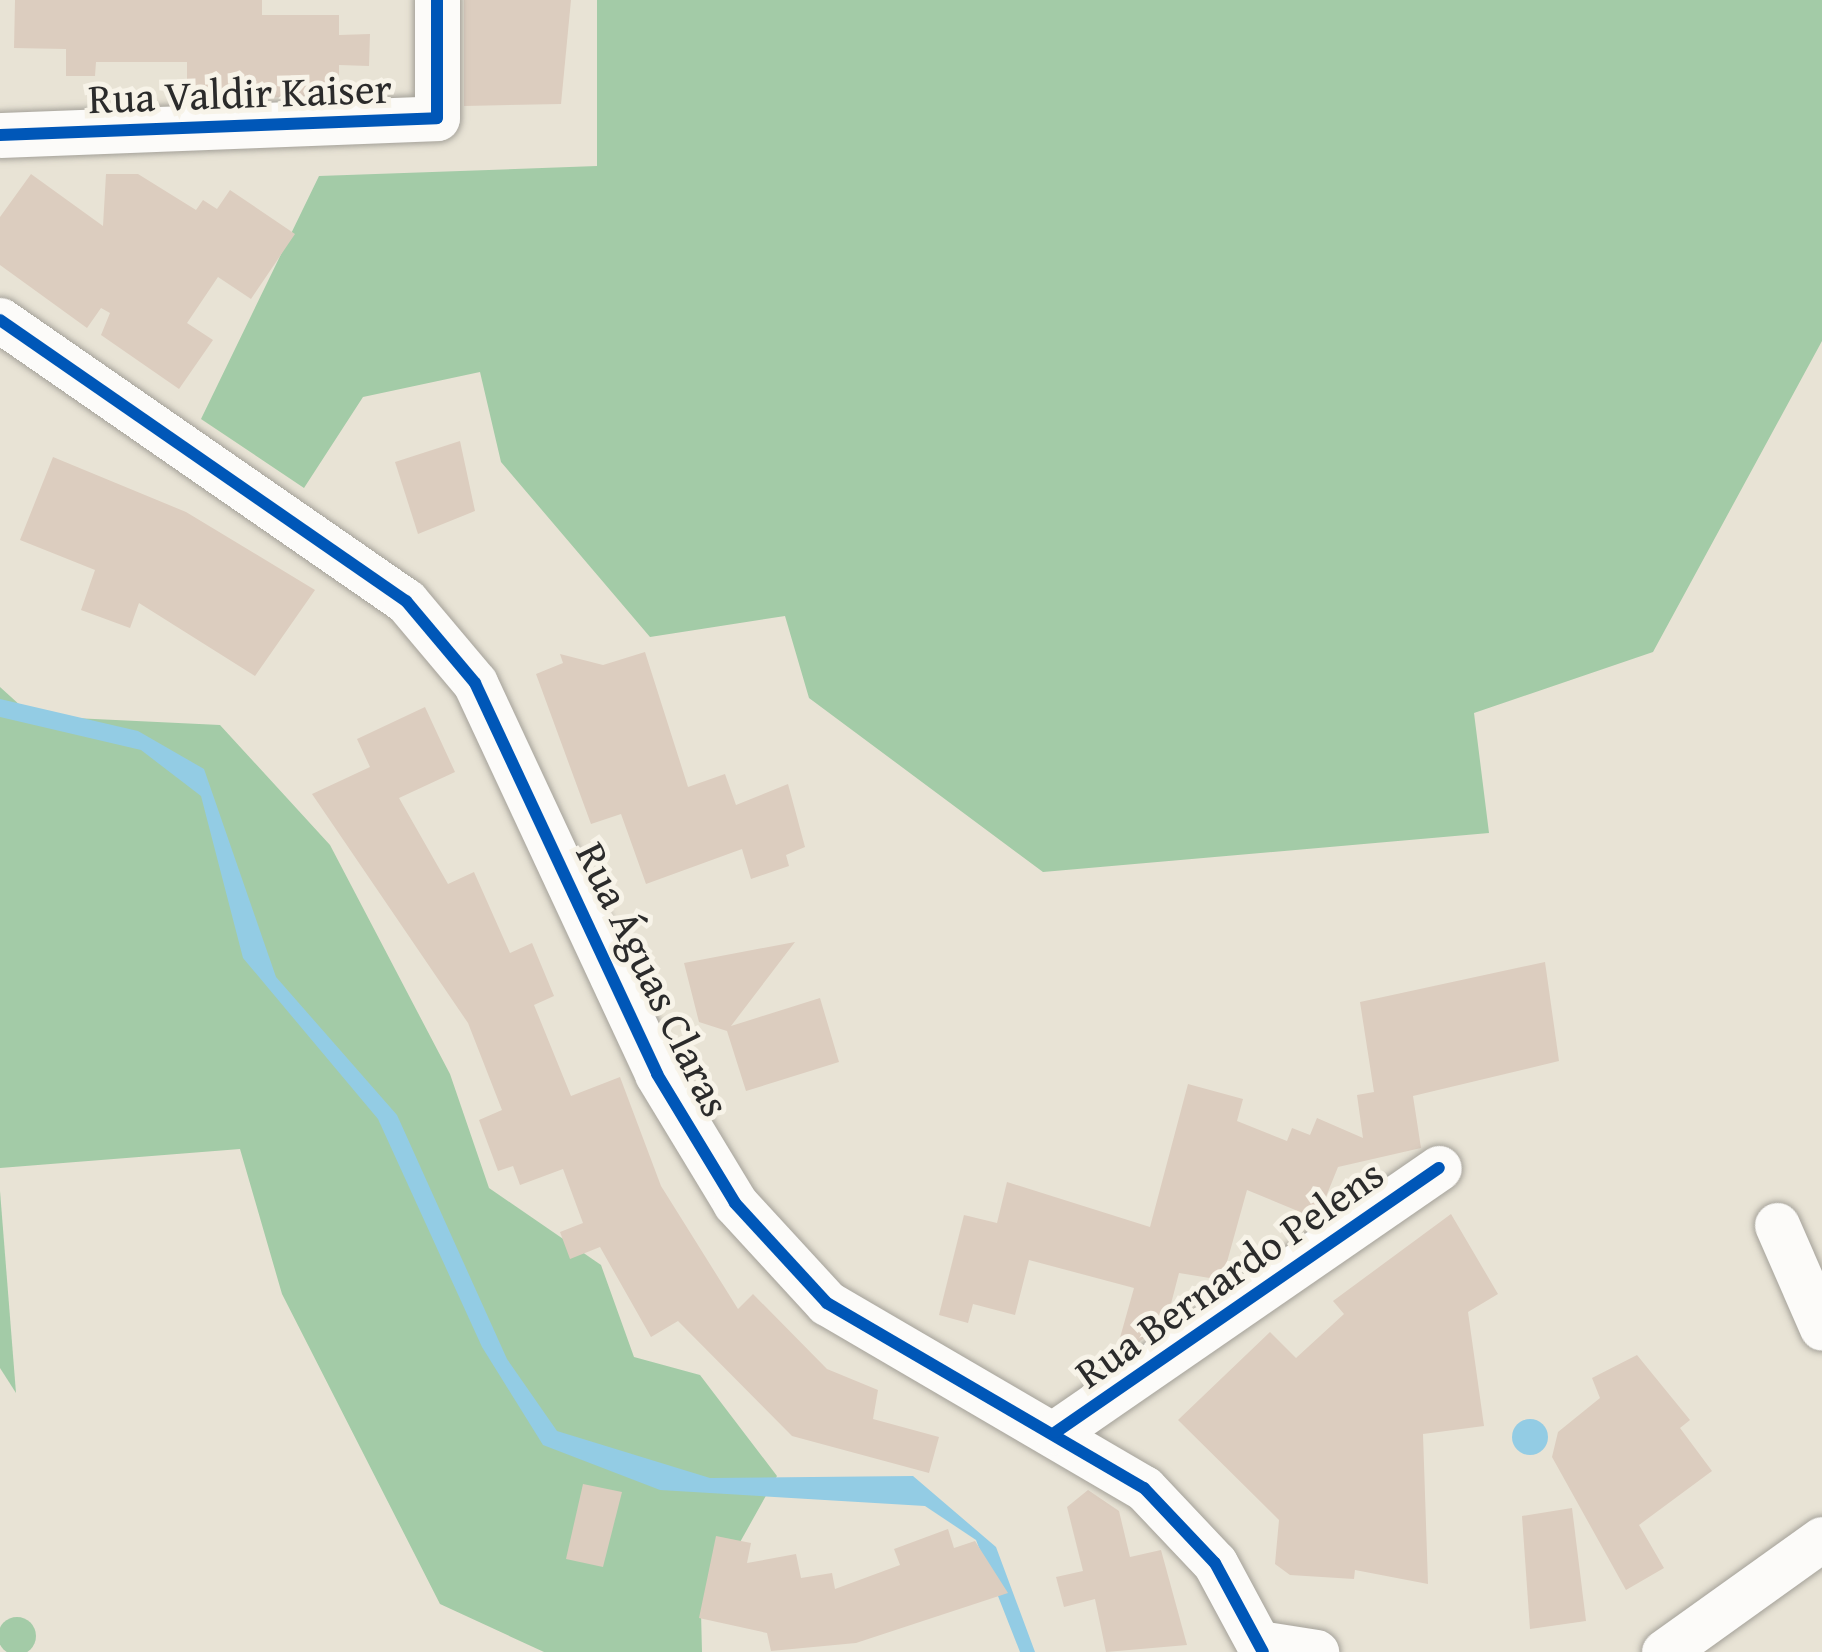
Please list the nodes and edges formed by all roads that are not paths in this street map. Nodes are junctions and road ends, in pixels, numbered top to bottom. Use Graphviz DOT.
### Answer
graph roads {
  1 [pos="437,0"];
  2 [pos="0,135"];
  3 [pos="0,320"];
  4 [pos="1439,1168"];
  5 [pos="1777,1225"];
  6 [pos="1822,1328"];
  7 [pos="1056,1432"];
  8 [pos="1822,1538"];
  9 [pos="1261,1648"];
  10 [pos="1316,1652"];
  11 [pos="1664,1652"];
  1 -- 2 [label="street, Rua Valdir Kaiser"];
  3 -- 7 [label="street, Rua Águas Claras"];
  4 -- 7 [label="street, Rua Bernardo Pelens"];
  5 -- 6 [label="street"];
  7 -- 9 [label="street, Rua Águas Claras"];
  8 -- 11 [label="street"];
  9 -- 10 [label="street"];
}
